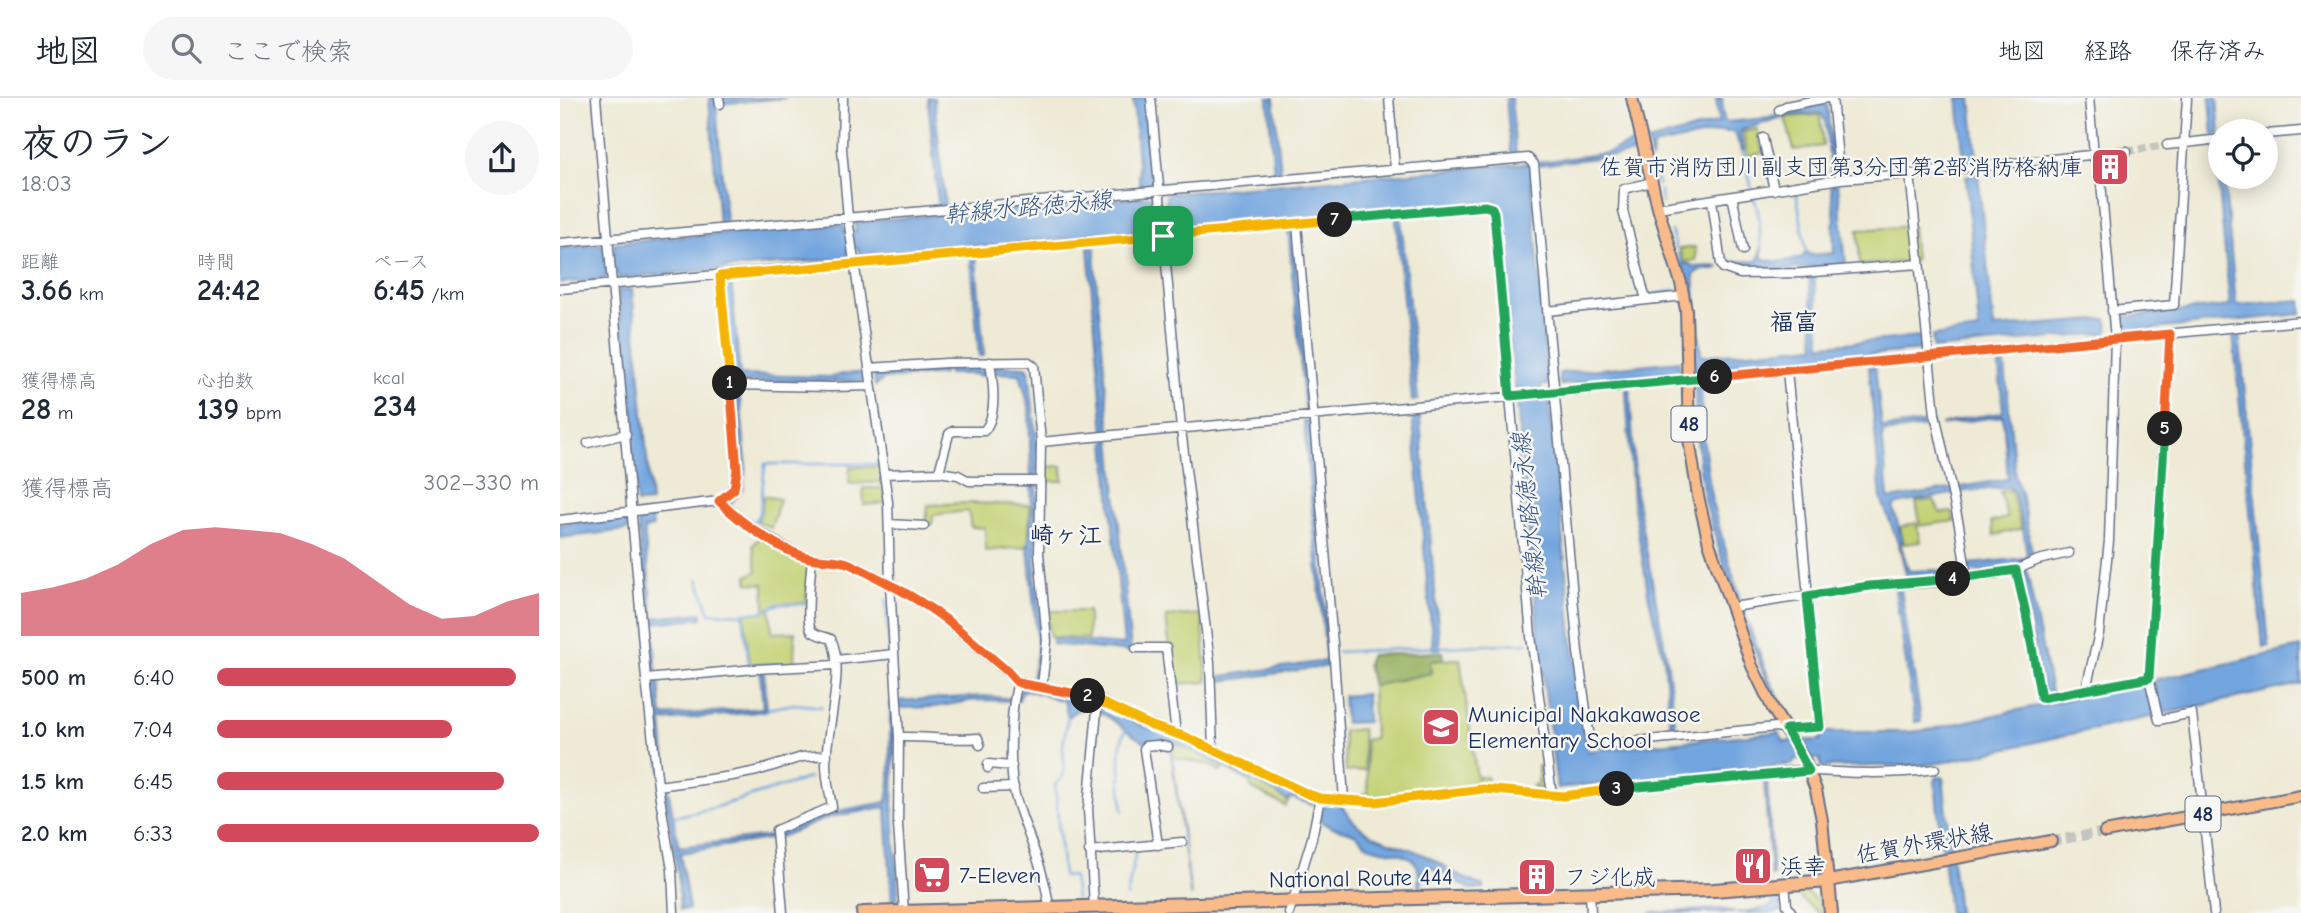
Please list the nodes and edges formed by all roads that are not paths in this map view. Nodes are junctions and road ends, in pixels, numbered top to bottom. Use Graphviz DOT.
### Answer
graph roads {
  1 [pos="596,98"];
  2 [pos="844,98"];
  3 [pos="1151,98"];
  4 [pos="1389,98"];
  5 [pos="1632,98"];
  6 [pos="1830,98"];
  7 [pos="2089,98"];
  8 [pos="2187,98"];
  9 [pos="1779,110"];
  10 [pos="2301,131"];
  11 [pos="2278,133"];
  12 [pos="1763,138"];
  13 [pos="2208,140"];
  14 [pos="2184,143"];
  15 [pos="2166,145"];
  16 [pos="2127,151"];
  17 [pos="2094,155"];
  18 [pos="1395,169"];
  19 [pos="1910,174"];
  20 [pos="1840,179"];
  21 [pos="1652,183"];
  22 [pos="1159,190"];
  23 [pos="1774,190"];
  24 [pos="1729,197"];
  25 [pos="1712,200"];
  26 [pos="1658,208"];
  27 [pos="848,218"];
  28 [pos="1297,224"];
  29 [pos="1163,236"];
  30 [pos="609,239"];
  31 [pos="560,243"];
  32 [pos="1743,250"];
  33 [pos="855,264"];
  34 [pos="1919,264"];
  35 [pos="720,276"];
  36 [pos="612,285"];
  37 [pos="560,289"];
  38 [pos="1684,296"];
  39 [pos="1646,300"];
  40 [pos="1547,311"];
  41 [pos="2112,311"];
  42 [pos="2301,321"];
  43 [pos="2170,334"];
  44 [pos="2115,339"];
  45 [pos="1928,356"];
  46 [pos="990,362"];
  47 [pos="869,368"];
  48 [pos="1787,370"];
  49 [pos="1688,378"];
  50 [pos="731,385"];
  51 [pos="871,386"];
  52 [pos="1554,392"];
  53 [pos="1510,396"];
  54 [pos="1314,416"];
  55 [pos="1181,429"];
  56 [pos="626,434"];
  57 [pos="1041,442"];
  58 [pos="588,443"];
  59 [pos="939,472"];
  60 [pos="885,474"];
  61 [pos="1041,481"];
  62 [pos="719,501"];
  63 [pos="633,510"];
  64 [pos="560,520"];
  65 [pos="889,524"];
  66 [pos="924,526"];
  67 [pos="2069,553"];
  68 [pos="812,558"];
  69 [pos="2016,570"];
  70 [pos="1967,571"];
  71 [pos="890,584"];
  72 [pos="1807,596"];
  73 [pos="1733,607"];
  74 [pos="1136,648"];
  75 [pos="894,654"];
  76 [pos="836,662"];
  77 [pos="2149,678"];
  78 [pos="652,679"];
  79 [pos="1017,682"];
  80 [pos="1042,685"];
  81 [pos="2086,690"];
  82 [pos="1098,699"];
  83 [pos="1167,731"];
  84 [pos="1176,734"];
  85 [pos="1788,734"];
  86 [pos="899,737"];
  87 [pos="980,744"];
  88 [pos="1213,750"];
  89 [pos="827,755"];
  90 [pos="1012,766"];
  91 [pos="1807,766"];
  92 [pos="988,768"];
  93 [pos="1936,769"];
  94 [pos="664,785"];
  95 [pos="1014,787"];
  96 [pos="983,788"];
  97 [pos="1552,795"];
  98 [pos="2301,796"];
  99 [pos="1320,798"];
  100 [pos="1344,800"];
  101 [pos="2203,814"];
  102 [pos="2105,832"];
  103 [pos="2051,841"];
  104 [pos="1182,842"];
  105 [pos="1158,845"];
  106 [pos="1089,851"];
  107 [pos="1828,881"];
  108 [pos="1785,885"];
  109 [pos="1590,893"];
  110 [pos="1094,905"];
  111 [pos="1291,907"];
  112 [pos="1048,909"];
  113 [pos="904,912"];
  114 [pos="674,913"];
  115 [pos="783,913"];
  116 [pos="863,913"];
  117 [pos="1591,913"];
  118 [pos="1792,913"];
  119 [pos="1831,913"];
  120 [pos="2214,913"];
  1 -- 30 [label="street"];
  2 -- 27 [label="street"];
  3 -- 22 [label="street"];
  4 -- 18 [label="street"];
  5 -- 21 [label="main road, 48"];
  6 -- 9 [label="street"];
  6 -- 20 [label="street"];
  7 -- 17 [label="street"];
  8 -- 14 [label="street"];
  10 -- 11 [label="street"];
  12 -- 23 [label="street"];
  13 -- 14 [label="street"];
  14 -- 15 [label="street"];
  14 -- 41 [label="street"];
  16 -- 17 [label="street"];
  17 -- 19 [label="street"];
  17 -- 41 [label="street"];
  18 -- 22 [label="street"];
  18 -- 40 [label="street"];
  19 -- 20 [label="street"];
  19 -- 34 [label="street"];
  20 -- 23 [label="street"];
  21 -- 26 [label="main road, 48"];
  21 -- 39 [label="street"];
  22 -- 27 [label="street"];
  22 -- 29 [label="street"];
  23 -- 24 [label="street"];
  24 -- 25 [label="street"];
  24 -- 32 [label="street"];
  25 -- 26 [label="street"];
  25 -- 34 [label="street"];
  26 -- 38 [label="main road, 48"];
  27 -- 30 [label="street"];
  27 -- 33 [label="street"];
  28 -- 29 [label="street"];
  28 -- 53 [label="street"];
  28 -- 54 [label="street"];
  29 -- 33 [label="street"];
  29 -- 55 [label="street"];
  30 -- 31 [label="street"];
  30 -- 36 [label="street"];
  33 -- 35 [label="street"];
  33 -- 47 [label="street"];
  34 -- 45 [label="street"];
  35 -- 36 [label="street"];
  35 -- 50 [label="street"];
  36 -- 37 [label="street"];
  36 -- 56 [label="street"];
  38 -- 39 [label="street"];
  38 -- 49 [label="main road, 48"];
  39 -- 40 [label="street"];
  40 -- 52 [label="street"];
  41 -- 44 [label="street"];
  42 -- 43 [label="street"];
  43 -- 44 [label="street"];
  43 -- 77 [label="street"];
  44 -- 45 [label="street"];
  44 -- 81 [label="street"];
  45 -- 48 [label="street"];
  45 -- 70 [label="street"];
  46 -- 47 [label="street"];
  46 -- 57 [label="street"];
  46 -- 59 [label="street"];
  47 -- 51 [label="street"];
  48 -- 49 [label="street"];
  48 -- 72 [label="street"];
  49 -- 52 [label="street"];
  49 -- 73 [label="main road, 48"];
  50 -- 51 [label="street"];
  50 -- 62 [label="street"];
  51 -- 60 [label="street"];
  52 -- 53 [label="street"];
  52 -- 85 [label="street"];
  53 -- 54 [label="street"];
  53 -- 97 [label="street"];
  54 -- 55 [label="street"];
  54 -- 100 [label="street"];
  55 -- 57 [label="street"];
  55 -- 88 [label="street"];
  56 -- 58 [label="street"];
  56 -- 63 [label="street"];
  57 -- 61 [label="street"];
  59 -- 60 [label="street"];
  59 -- 61 [label="street"];
  60 -- 65 [label="street"];
  61 -- 80 [label="street"];
  62 -- 63 [label="street"];
  62 -- 68 [label="street"];
  63 -- 64 [label="street"];
  63 -- 78 [label="street"];
  65 -- 66 [label="street"];
  65 -- 71 [label="street"];
  67 -- 69 [label="street"];
  68 -- 71 [label="street"];
  68 -- 76 [label="street"];
  69 -- 70 [label="street"];
  69 -- 81 [label="street"];
  70 -- 72 [label="street"];
  71 -- 75 [label="street"];
  71 -- 79 [label="street"];
  72 -- 73 [label="street"];
  72 -- 85 [label="street"];
  73 -- 85 [label="main road, 48"];
  74 -- 84 [label="street"];
  75 -- 76 [label="street"];
  75 -- 86 [label="street"];
  76 -- 78 [label="street"];
  76 -- 89 [label="street"];
  77 -- 81 [label="street"];
  77 -- 101 [label="street"];
  78 -- 94 [label="street"];
  79 -- 80 [label="street"];
  79 -- 90 [label="street"];
  80 -- 82 [label="street"];
  82 -- 83 [label="street"];
  82 -- 106 [label="street"];
  83 -- 84 [label="street"];
  83 -- 105 [label="street"];
  84 -- 88 [label="street"];
  85 -- 91 [label="main road, 佐賀外環状線 / 48"];
  86 -- 87 [label="street"];
  86 -- 113 [label="street"];
  88 -- 99 [label="street"];
  89 -- 94 [label="street"];
  89 -- 115 [label="street"];
  90 -- 92 [label="street"];
  90 -- 95 [label="street"];
  91 -- 93 [label="street"];
  91 -- 97 [label="street"];
  91 -- 107 [label="main road, 佐賀外環状線 / 48"];
  94 -- 114 [label="street"];
  95 -- 96 [label="street"];
  95 -- 112 [label="street"];
  97 -- 100 [label="street"];
  98 -- 101 [label="main road, 48"];
  99 -- 100 [label="street"];
  99 -- 111 [label="street"];
  101 -- 102 [label="main road, 48"];
  101 -- 120 [label="street"];
  103 -- 107 [label="main road, 佐賀外環状線"];
  104 -- 105 [label="street"];
  105 -- 106 [label="street"];
  106 -- 110 [label="street"];
  107 -- 108 [label="highway, National Route 444"];
  107 -- 119 [label="highway"];
  108 -- 109 [label="highway, National Route 444"];
  108 -- 118 [label="street"];
  109 -- 111 [label="highway, National Route 444"];
  109 -- 117 [label="street"];
  110 -- 111 [label="highway, National Route 444"];
  110 -- 112 [label="highway, National Route 444"];
  112 -- 113 [label="highway, National Route 444"];
  113 -- 116 [label="highway, National Route 444"];
}
